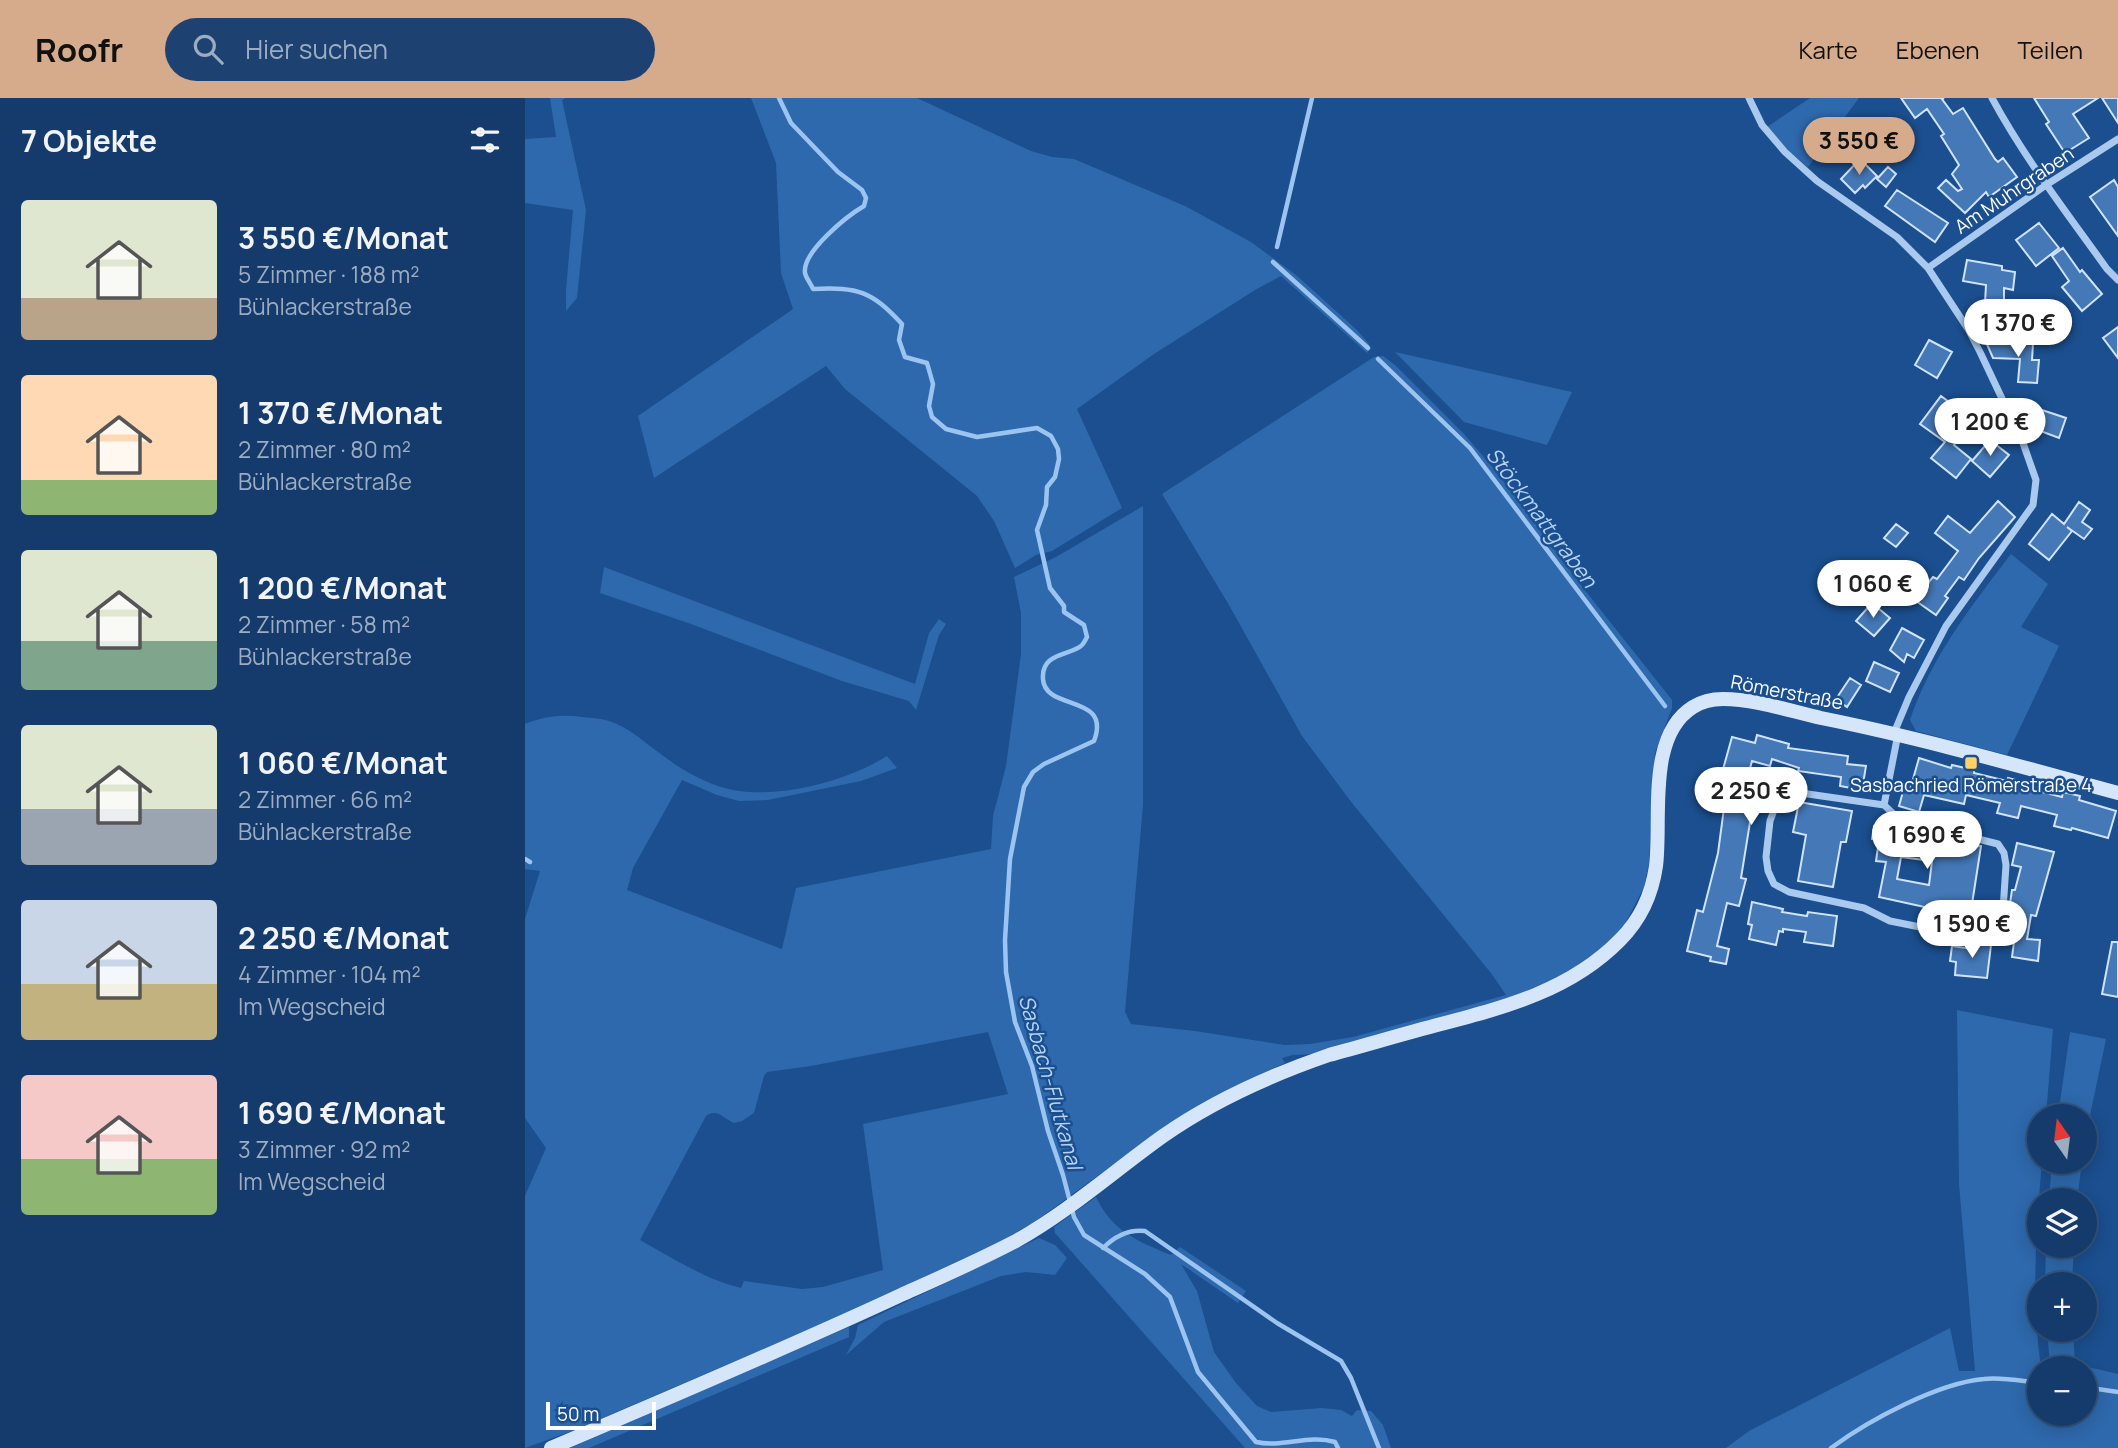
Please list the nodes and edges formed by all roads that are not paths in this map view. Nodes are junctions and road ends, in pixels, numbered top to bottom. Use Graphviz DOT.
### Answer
graph roads {
  1 [pos="1749,98"];
  2 [pos="1992,98"];
  3 [pos="2118,139"];
  4 [pos="2046,185"];
  5 [pos="1928,268"];
  6 [pos="2118,280"];
  7 [pos="1896,733"];
  8 [pos="2118,793"];
  9 [pos="1884,805"];
  10 [pos="551,1448"];
  1 -- 5 [label="street"];
  2 -- 4 [label="street"];
  3 -- 4 [label="street, Am Muhrgraben"];
  4 -- 5 [label="street, Am Muhrgraben"];
  4 -- 6 [label="street"];
  5 -- 7 [label="street"];
  7 -- 8 [label="street, Römerstraße"];
  7 -- 9 [label="street"];
  7 -- 10 [label="street, Römerstraße"];
  9 -- 9 [label="street"];
}
